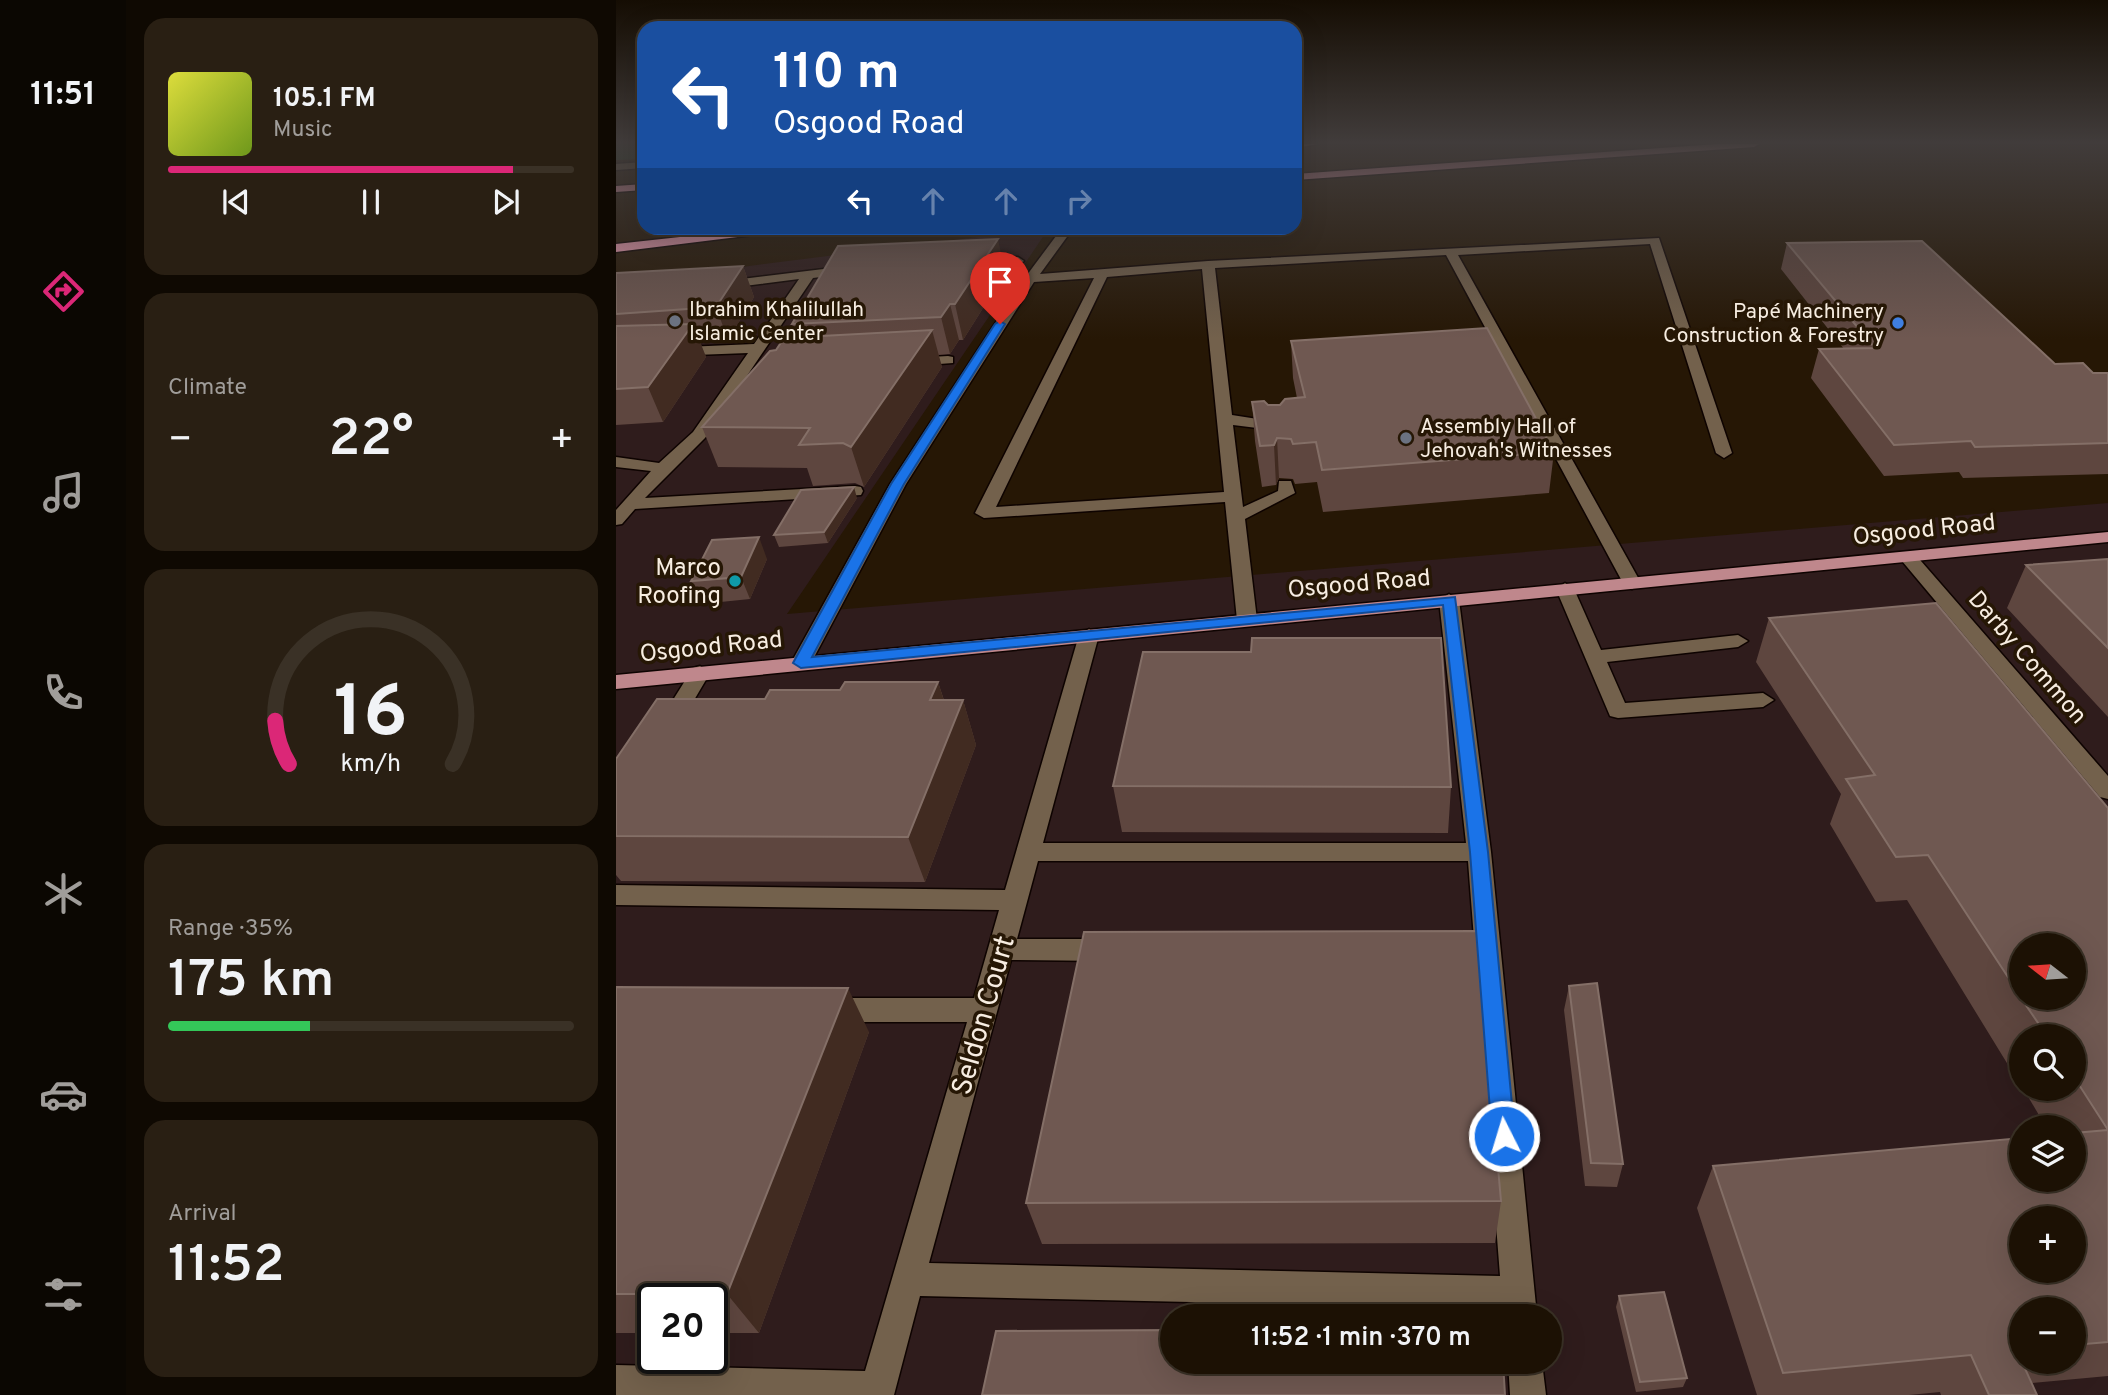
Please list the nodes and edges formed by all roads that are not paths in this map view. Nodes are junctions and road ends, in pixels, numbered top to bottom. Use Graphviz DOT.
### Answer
graph roads {
  1 [pos="726,235"];
  2 [pos="1062,235"];
  3 [pos="616,248"];
  4 [pos="1451,253"];
  5 [pos="1018,261"];
  6 [pos="966,262"];
  7 [pos="1208,265"];
  8 [pos="860,268"];
  9 [pos="1103,272"];
  10 [pos="807,276"];
  11 [pos="1030,279"];
  12 [pos="702,287"];
  13 [pos="759,348"];
  14 [pos="616,354"];
  15 [pos="948,360"];
  16 [pos="893,363"];
  17 [pos="1224,419"];
  18 [pos="1276,439"];
  19 [pos="1724,453"];
  20 [pos="616,462"];
  21 [pos="663,468"];
  22 [pos="1285,485"];
  23 [pos="855,491"];
  24 [pos="1233,496"];
  25 [pos="631,504"];
  26 [pos="1235,517"];
  27 [pos="616,520"];
  28 [pos="2108,537"];
  29 [pos="1908,557"];
  30 [pos="1632,583"];
  31 [pos="1564,589"];
  32 [pos="1450,600"];
  33 [pos="1247,620"];
  34 [pos="1089,635"];
  35 [pos="1738,641"];
  36 [pos="1594,657"];
  37 [pos="801,663"];
  38 [pos="700,674"];
  39 [pos="616,682"];
  40 [pos="1763,700"];
  41 [pos="658,741"];
  42 [pos="2108,790"];
  43 [pos="1028,852"];
  44 [pos="1479,852"];
  45 [pos="616,895"];
  46 [pos="1014,900"];
  47 [pos="1001,949"];
  48 [pos="1126,950"];
  49 [pos="1460,952"];
  50 [pos="1487,952"];
  51 [pos="807,1010"];
  52 [pos="984,1010"];
  53 [pos="909,1279"];
  54 [pos="1496,1304"];
  55 [pos="1519,1304"];
  56 [pos="1526,1374"];
  57 [pos="616,1382"];
  58 [pos="877,1392"];
  59 [pos="1528,1395"];
  1 -- 3 [label="highway"];
  2 -- 11 [label="street"];
  4 -- 7 [label="street"];
  4 -- 19 [label="street"];
  4 -- 30 [label="street"];
  5 -- 6 [label="street"];
  7 -- 9 [label="street"];
  7 -- 17 [label="street"];
  8 -- 10 [label="street"];
  9 -- 11 [label="street"];
  9 -- 24 [label="street"];
  10 -- 12 [label="street"];
  10 -- 13 [label="street"];
  11 -- 37 [label="street"];
  13 -- 14 [label="street"];
  13 -- 21 [label="street"];
  15 -- 16 [label="street"];
  17 -- 18 [label="street"];
  17 -- 24 [label="street"];
  20 -- 21 [label="street"];
  21 -- 25 [label="street"];
  22 -- 26 [label="street"];
  23 -- 25 [label="street"];
  24 -- 26 [label="street"];
  25 -- 27 [label="street"];
  26 -- 33 [label="street"];
  28 -- 29 [label="main road, Osgood Road"];
  29 -- 30 [label="main road, Osgood Road"];
  29 -- 42 [label="street, Darby Common"];
  30 -- 31 [label="main road, Osgood Road"];
  31 -- 32 [label="main road, Osgood Road"];
  31 -- 36 [label="street"];
  32 -- 33 [label="main road, Osgood Road"];
  32 -- 44 [label="street"];
  33 -- 34 [label="main road, Osgood Road"];
  34 -- 37 [label="main road, Osgood Road"];
  34 -- 43 [label="street, Seldon Court"];
  35 -- 36 [label="street"];
  36 -- 40 [label="street"];
  37 -- 38 [label="main road, Osgood Road"];
  38 -- 39 [label="main road, Osgood Road"];
  38 -- 41 [label="street"];
  43 -- 44 [label="street"];
  43 -- 46 [label="street, Seldon Court"];
  44 -- 50 [label="street"];
  45 -- 46 [label="street"];
  46 -- 47 [label="street, Seldon Court"];
  47 -- 48 [label="street"];
  47 -- 52 [label="street, Seldon Court"];
  49 -- 50 [label="street"];
  50 -- 55 [label="street"];
  51 -- 52 [label="street"];
  52 -- 53 [label="street, Seldon Court"];
  53 -- 54 [label="street"];
  53 -- 58 [label="street, Seldon Court"];
  56 -- 59 [label="street"];
  57 -- 58 [label="street"];
}
